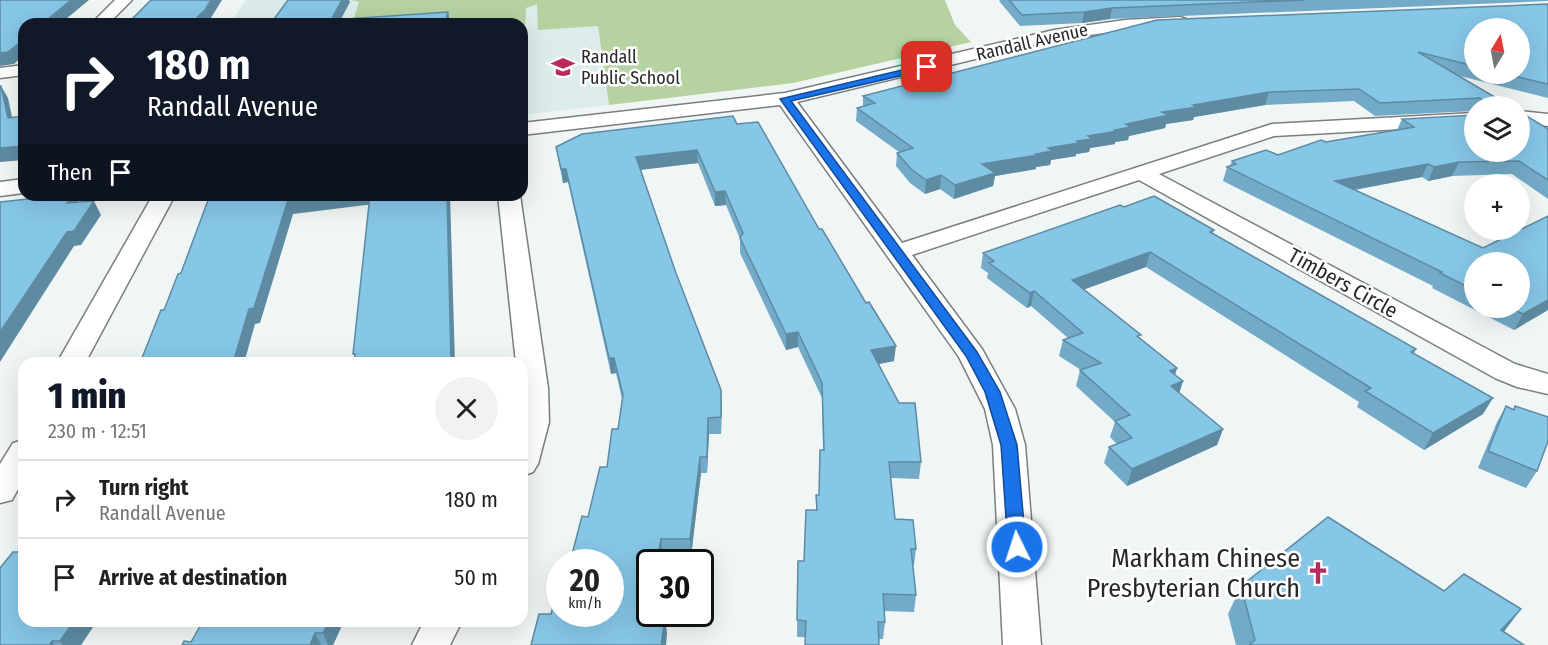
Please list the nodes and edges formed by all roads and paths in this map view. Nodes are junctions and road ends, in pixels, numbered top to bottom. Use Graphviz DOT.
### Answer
graph roads {
  1 [pos="124,0"];
  2 [pos="105,18"];
  3 [pos="1198,21"];
  4 [pos="18,71"];
  5 [pos="0,73"];
  6 [pos="785,99"];
  7 [pos="1530,118"];
  8 [pos="1464,120"];
  9 [pos="1548,120"];
  10 [pos="528,128"];
  11 [pos="1142,173"];
  12 [pos="18,187"];
  13 [pos="0,189"];
  14 [pos="161,201"];
  15 [pos="510,201"];
  16 [pos="898,252"];
  17 [pos="74,357"];
  18 [pos="1548,384"];
  19 [pos="528,443"];
  20 [pos="18,461"];
  21 [pos="0,491"];
  22 [pos="440,627"];
  23 [pos="431,645"];
  24 [pos="1023,645"];
  1 -- 2 [label="street"];
  3 -- 6 [label="street, Randall Avenue"];
  4 -- 5 [label="street"];
  6 -- 10 [label="street, Randall Avenue"];
  6 -- 16 [label="street"];
  7 -- 9 [label="street"];
  8 -- 11 [label="street"];
  11 -- 16 [label="street"];
  11 -- 18 [label="street, Timbers Circle"];
  12 -- 13 [label="street"];
  14 -- 17 [label="street"];
  15 -- 19 [label="street"];
  16 -- 24 [label="street"];
  20 -- 21 [label="street"];
  22 -- 23 [label="street"];
}
